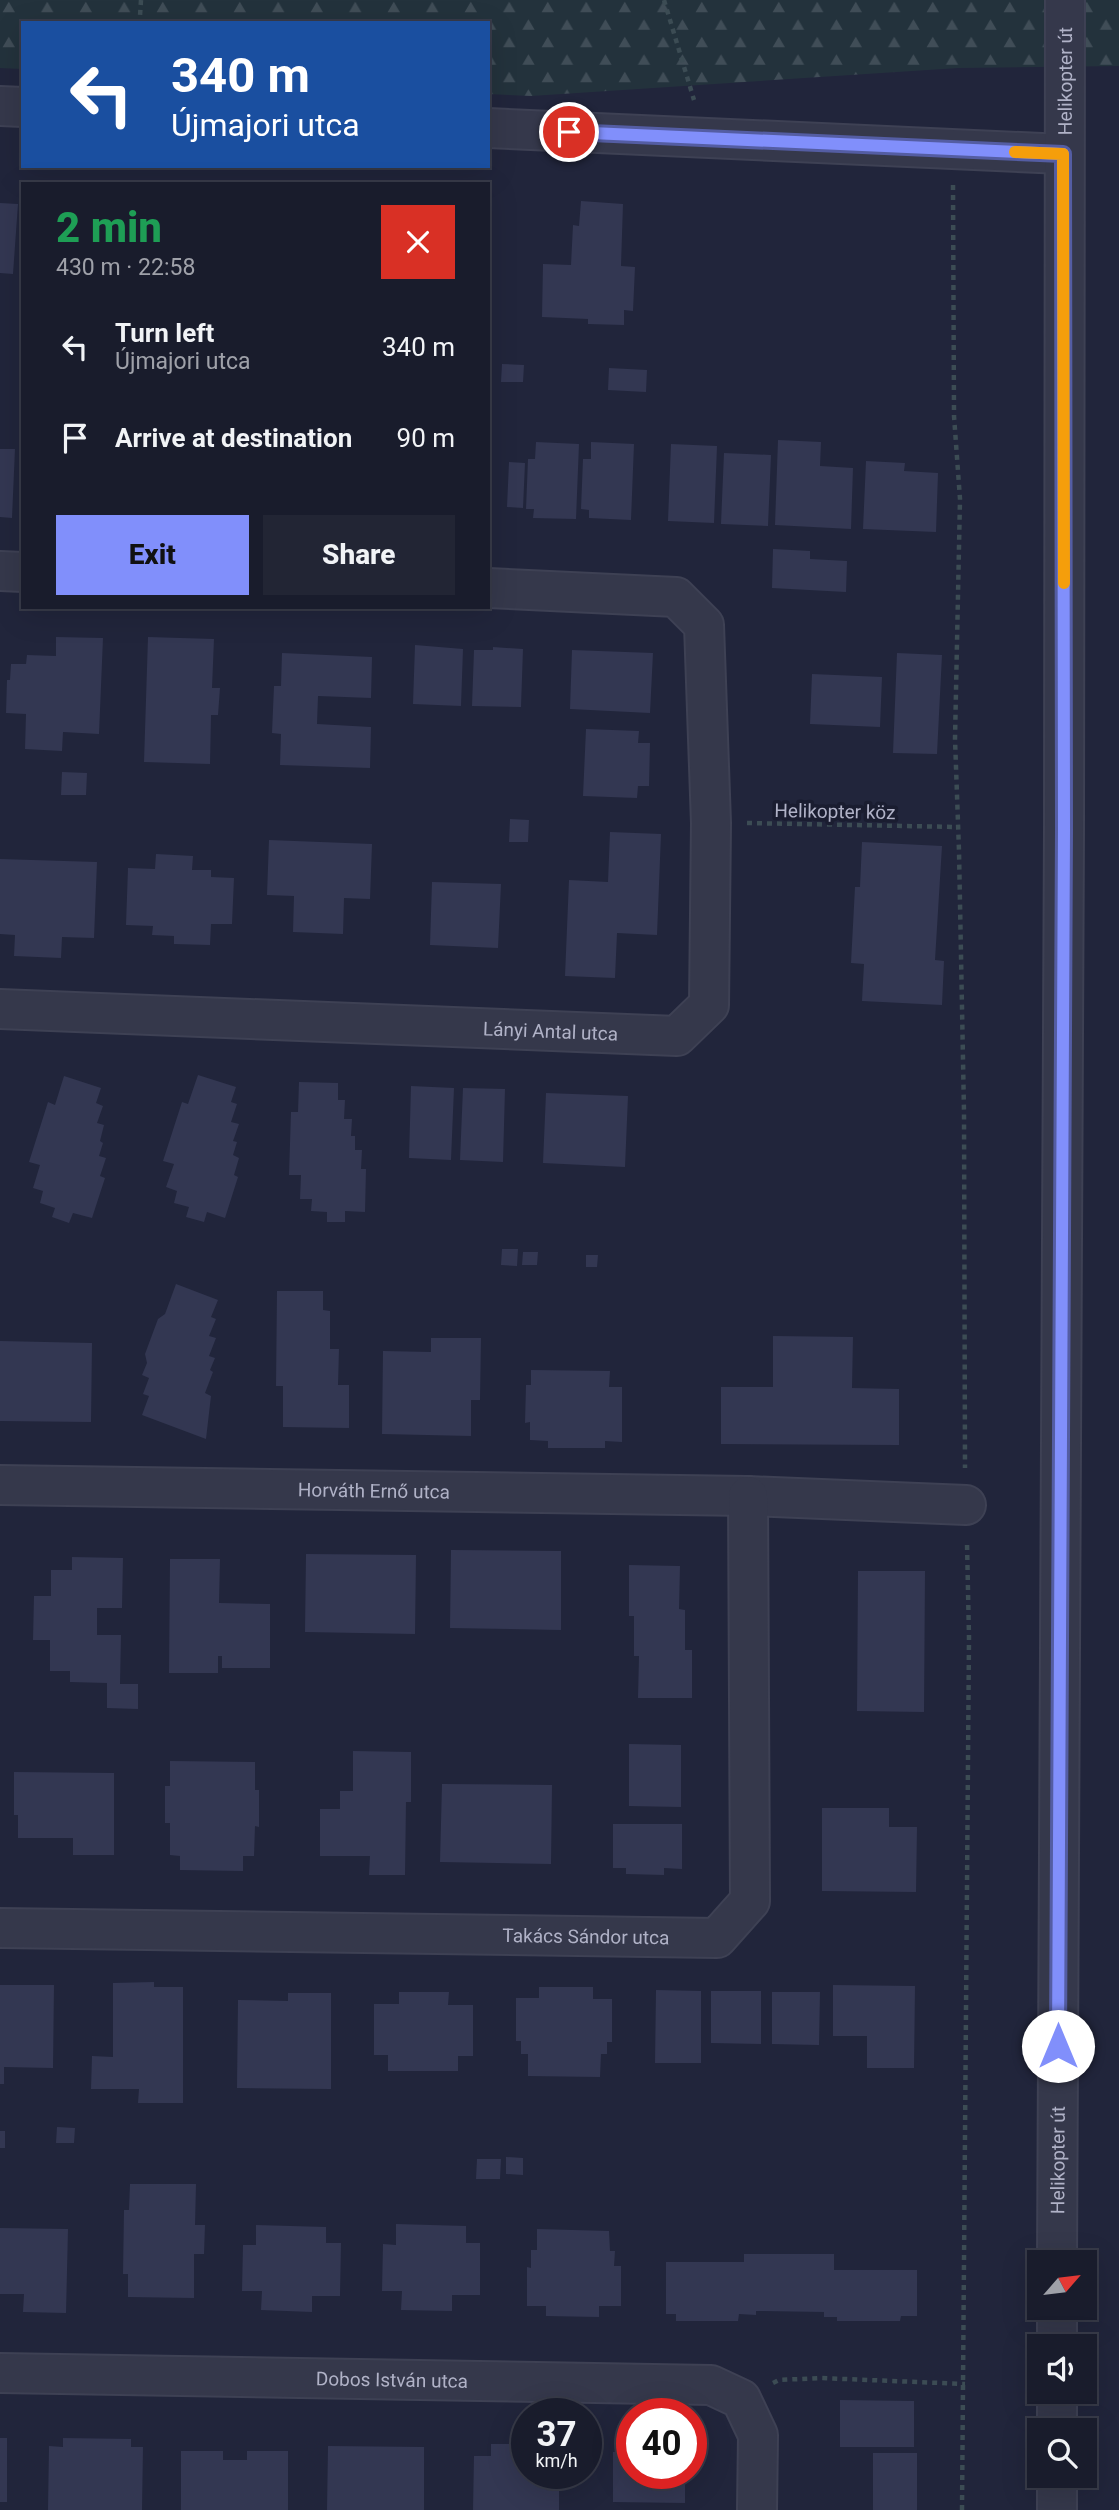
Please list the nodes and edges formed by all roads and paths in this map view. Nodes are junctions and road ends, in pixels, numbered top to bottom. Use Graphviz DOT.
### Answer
graph roads {
  1 [pos="141,0"];
  2 [pos="664,0"];
  3 [pos="1065,0"];
  4 [pos="141,21"];
  5 [pos="0,106"];
  6 [pos="21,107"];
  7 [pos="490,128"];
  8 [pos="705,138"];
  9 [pos="953,149"];
  10 [pos="1063,154"];
  11 [pos="0,571"];
  12 [pos="21,572"];
  13 [pos="490,588"];
  14 [pos="711,822"];
  15 [pos="958,827"];
  16 [pos="0,1009"];
  17 [pos="0,1485"];
  18 [pos="748,1496"];
  19 [pos="966,1504"];
  20 [pos="0,1927"];
  21 [pos="1057,2250"];
  22 [pos="0,2373"];
  23 [pos="965,2384"];
  24 [pos="741,2399"];
  25 [pos="1057,2488"];
  26 [pos="757,2510"];
  27 [pos="962,2510"];
  28 [pos="1057,2510"];
  1 -- 4 [label="path"];
  2 -- 8 [label="path"];
  3 -- 10 [label="street, Helikopter út"];
  5 -- 6 [label="street"];
  7 -- 8 [label="street"];
  8 -- 9 [label="street"];
  9 -- 10 [label="street"];
  9 -- 15 [label="path"];
  10 -- 21 [label="street, Helikopter út"];
  11 -- 12 [label="street"];
  13 -- 14 [label="street, Lányi Antal utca"];
  14 -- 15 [label="path, Helikopter köz"];
  14 -- 16 [label="street, Lányi Antal utca"];
  15 -- 19 [label="path"];
  17 -- 18 [label="street, Horváth Ernő utca"];
  18 -- 19 [label="street, Horváth Ernő utca"];
  18 -- 20 [label="street, Takács Sándor utca"];
  19 -- 23 [label="path"];
  22 -- 24 [label="street, Dobos István utca"];
  23 -- 24 [label="path"];
  23 -- 27 [label="path"];
  24 -- 26 [label="street"];
  25 -- 28 [label="street"];
}
